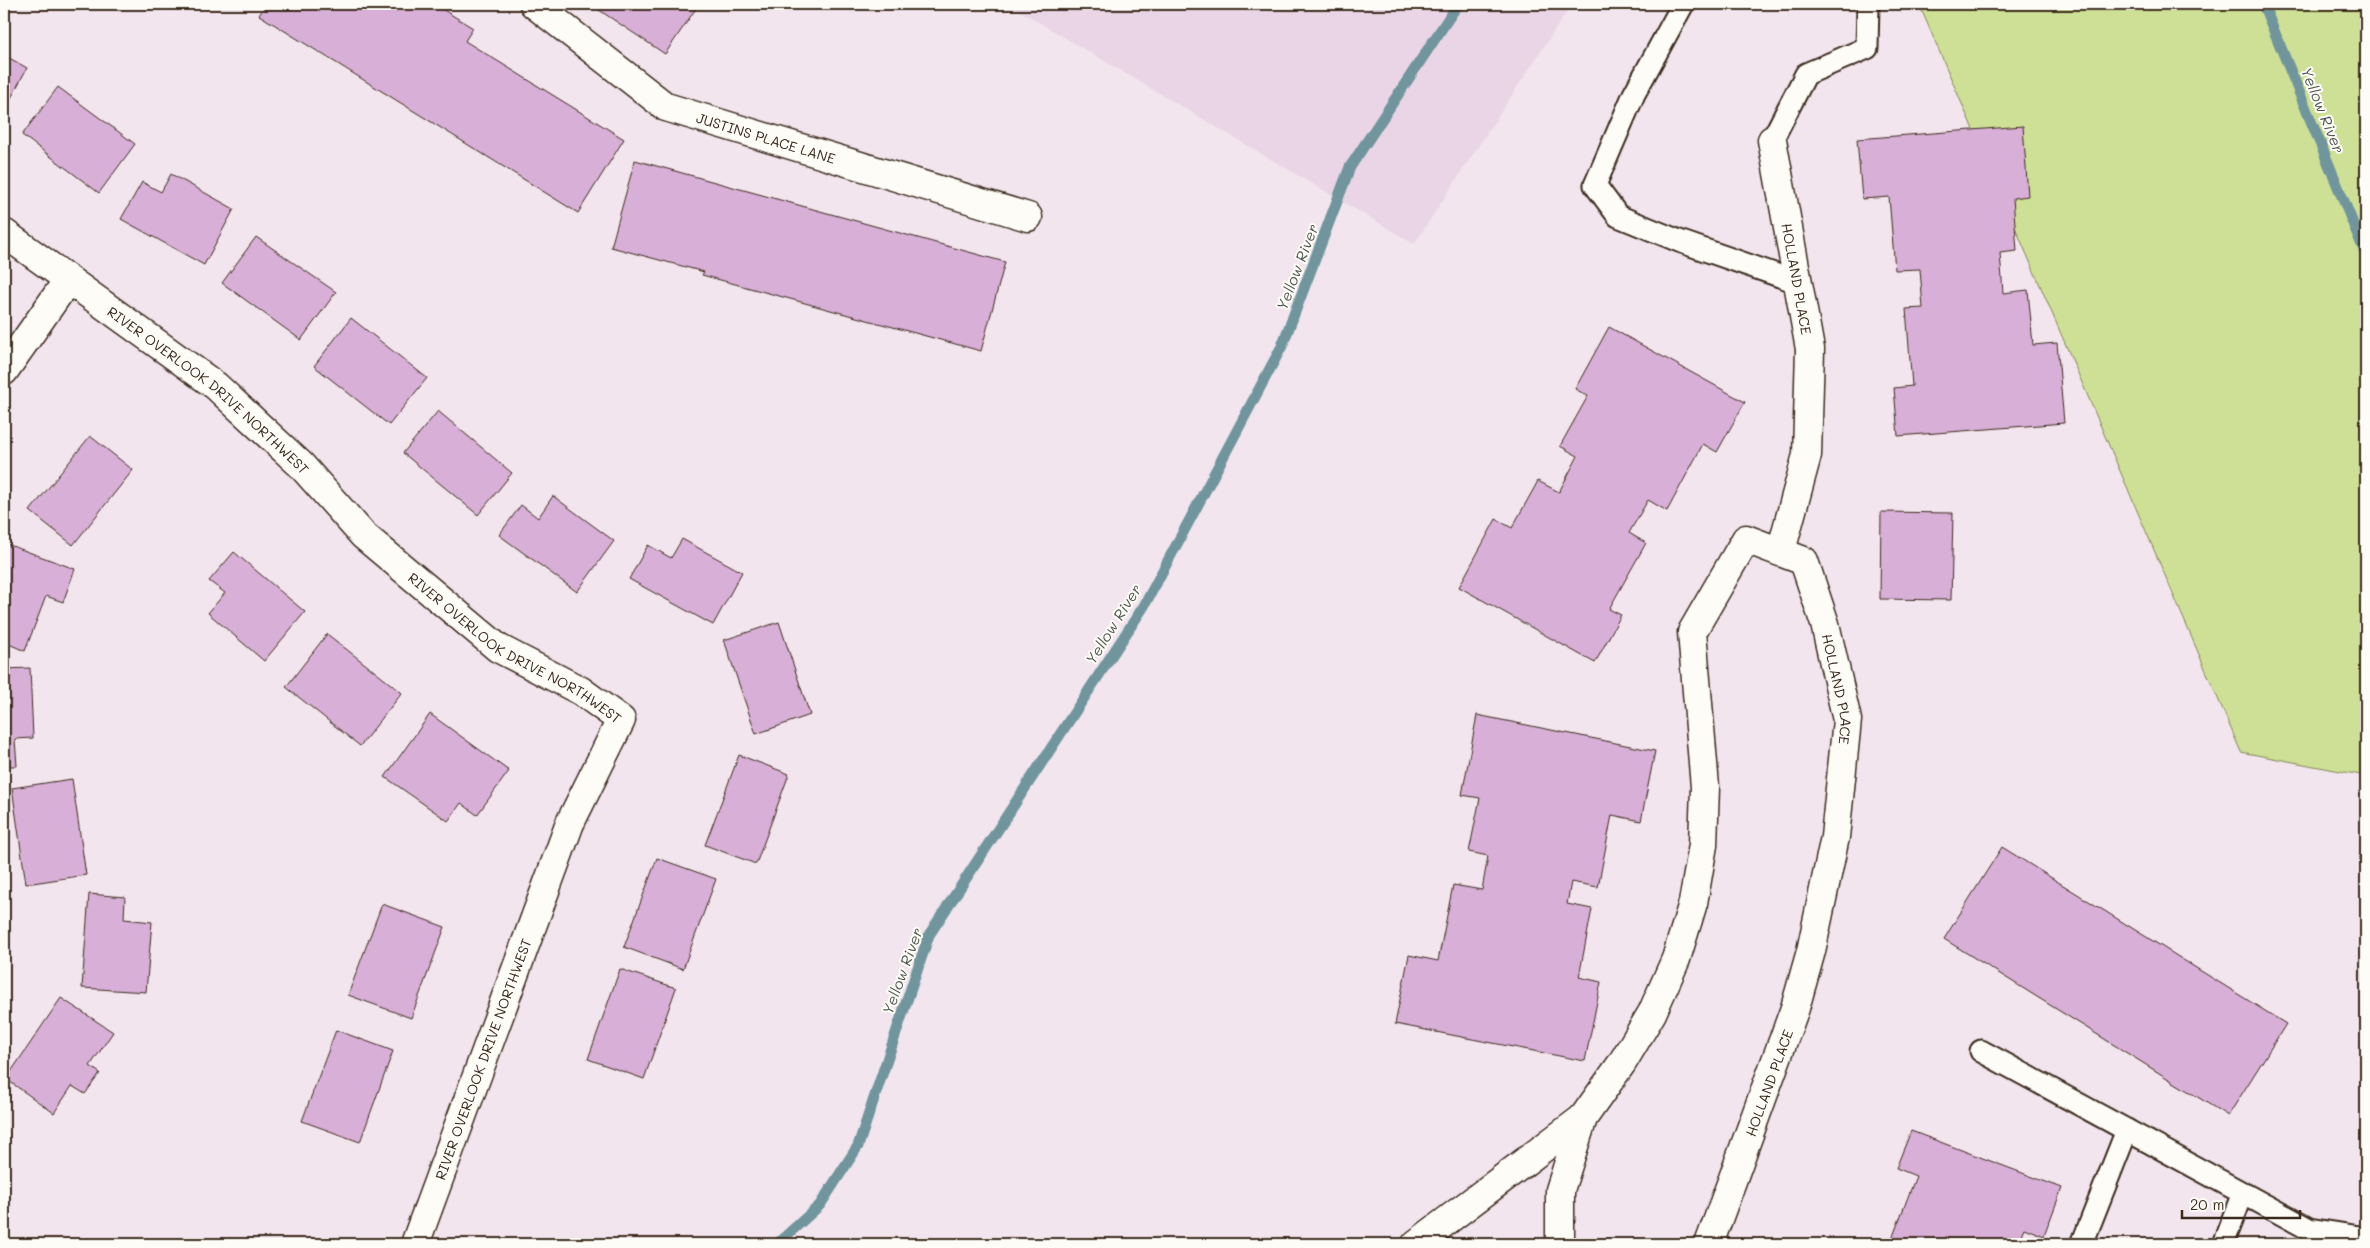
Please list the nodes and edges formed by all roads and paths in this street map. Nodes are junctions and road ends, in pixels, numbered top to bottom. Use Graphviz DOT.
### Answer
graph roads {
  1 [pos="534,4"];
  2 [pos="1683,4"];
  3 [pos="1868,4"];
  4 [pos="1772,140"];
  5 [pos="1028,217"];
  6 [pos="4,234"];
  7 [pos="68,280"];
  8 [pos="1797,282"];
  9 [pos="4,371"];
  10 [pos="1781,551"];
  11 [pos="1981,1051"];
  12 [pos="1583,1118"];
  13 [pos="2126,1130"];
  14 [pos="2243,1194"];
  15 [pos="2366,1238"];
  16 [pos="415,1244"];
  17 [pos="1416,1244"];
  18 [pos="1560,1244"];
  19 [pos="1709,1244"];
  20 [pos="2082,1244"];
  21 [pos="2224,1244"];
  1 -- 5 [label="street, JUSTINS PLACE LANE"];
  2 -- 8 [label="lane"];
  3 -- 4 [label="lane"];
  4 -- 8 [label="street, HOLLAND PLACE"];
  6 -- 7 [label="street, RIVER OVERLOOK DRIVE NORTHWEST"];
  7 -- 9 [label="street"];
  7 -- 16 [label="street, RIVER OVERLOOK DRIVE NORTHWEST"];
  8 -- 10 [label="street, HOLLAND PLACE"];
  10 -- 12 [label="street"];
  10 -- 19 [label="street, HOLLAND PLACE"];
  11 -- 13 [label="lane"];
  12 -- 17 [label="street"];
  12 -- 18 [label="street"];
  13 -- 14 [label="lane"];
  13 -- 20 [label="lane"];
  14 -- 15 [label="lane"];
  14 -- 21 [label="lane"];
}
